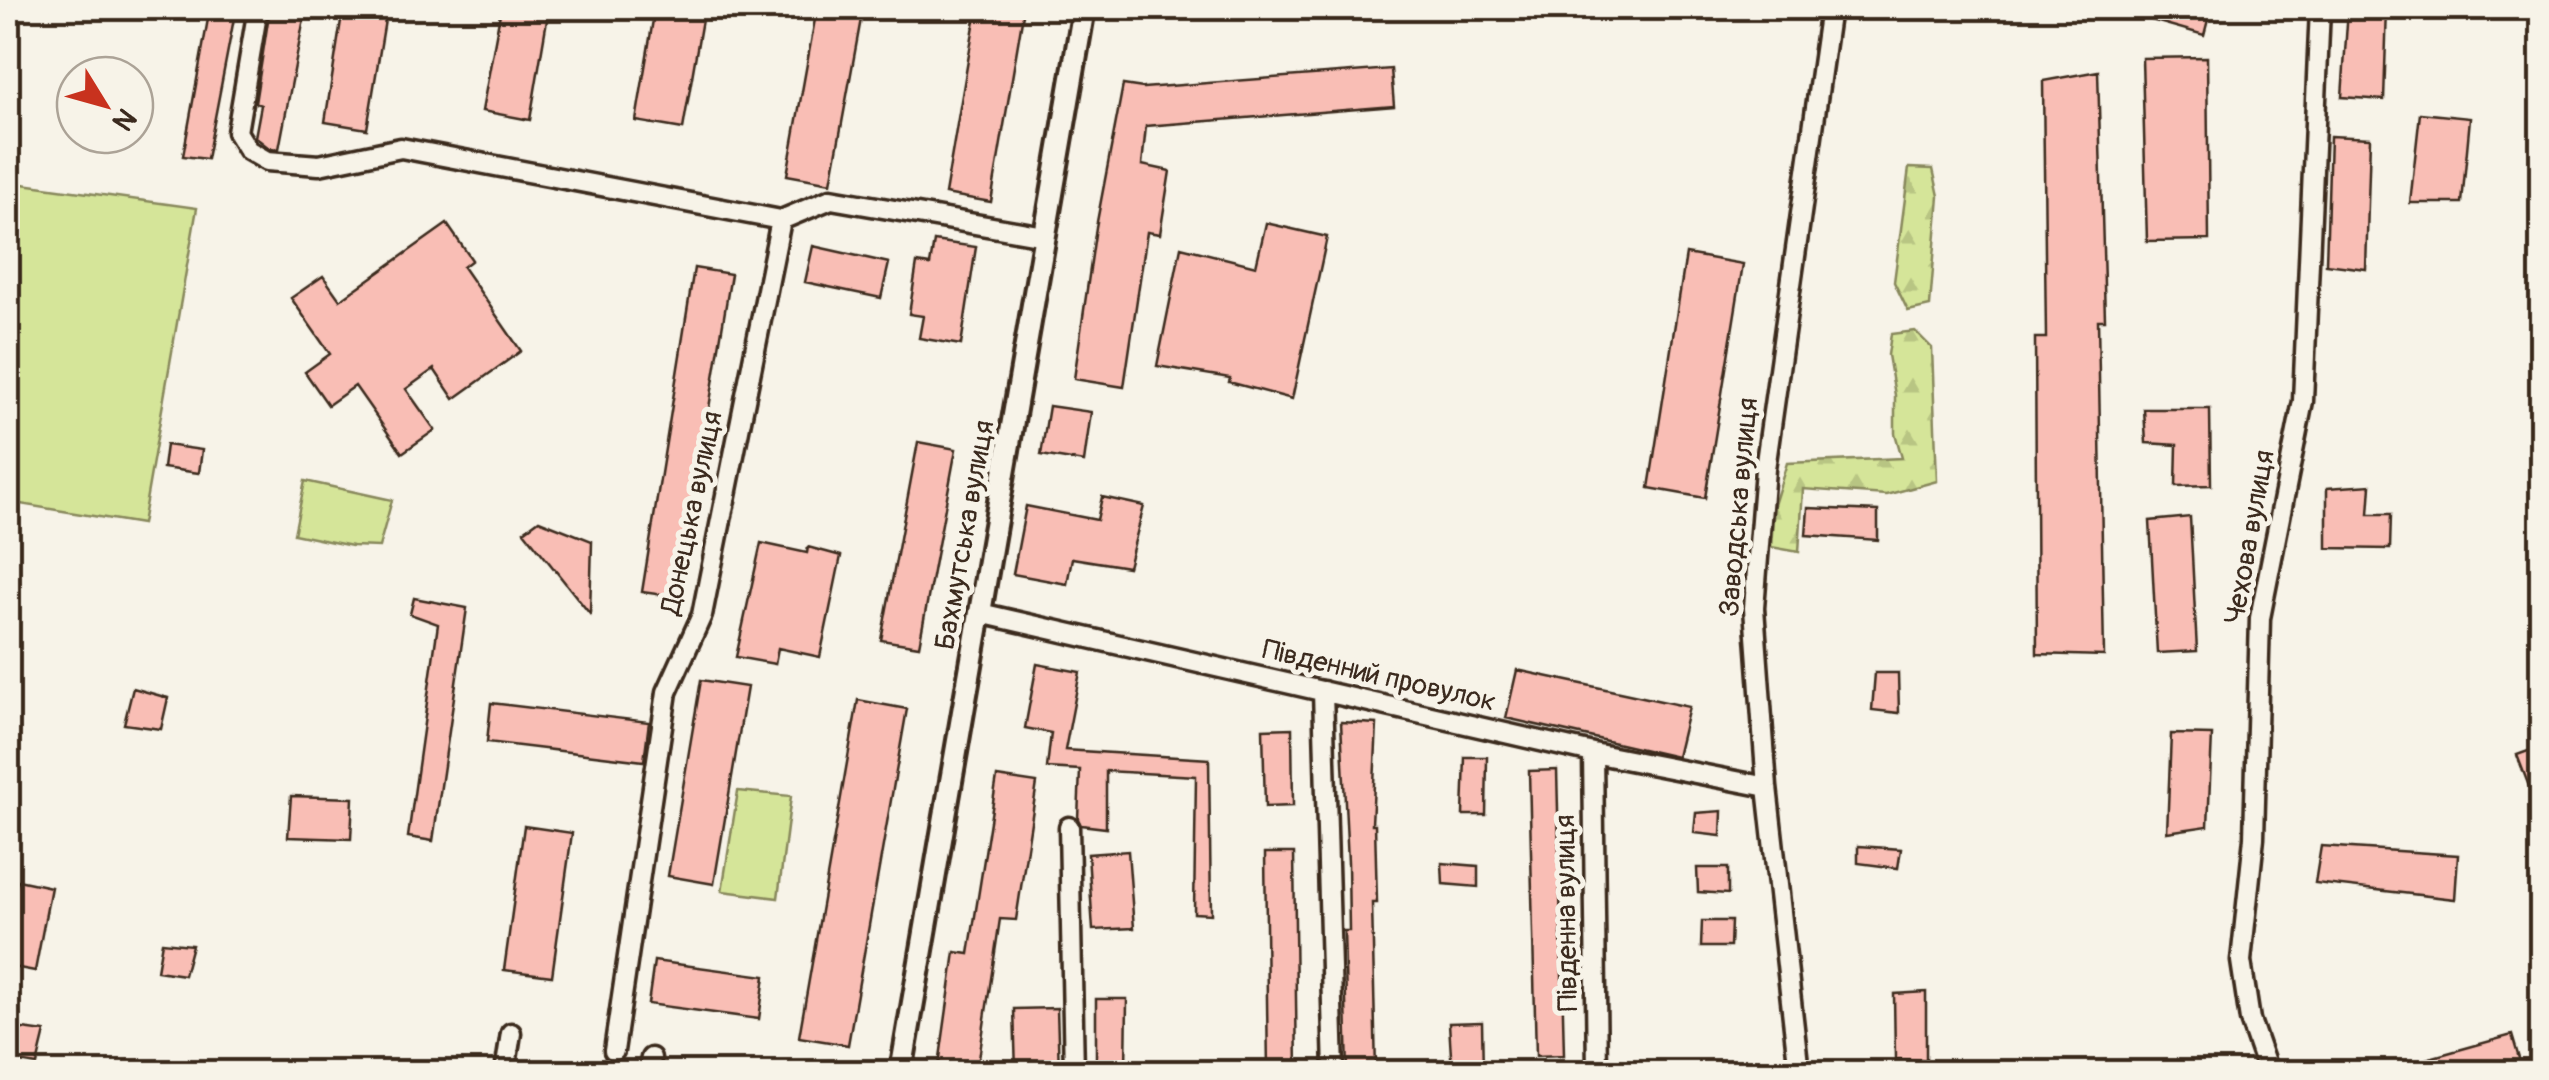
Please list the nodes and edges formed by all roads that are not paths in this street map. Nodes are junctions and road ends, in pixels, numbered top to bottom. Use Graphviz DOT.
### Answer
graph roads {
  1 [pos="258,8"];
  2 [pos="1084,8"];
  3 [pos="1830,8"];
  4 [pos="2320,8"];
  5 [pos="781,220"];
  6 [pos="1044,236"];
  7 [pos="980,613"];
  8 [pos="1324,691"];
  9 [pos="1592,753"];
  10 [pos="1766,787"];
  11 [pos="1069,827"];
  12 [pos="511,1033"];
  13 [pos="614,1051"];
  14 [pos="505,1072"];
  15 [pos="901,1072"];
  16 [pos="1074,1072"];
  17 [pos="1334,1072"];
  18 [pos="1598,1072"];
  19 [pos="1798,1072"];
  20 [pos="2268,1072"];
  1 -- 5 [label="street"];
  2 -- 6 [label="street, Бахмутська вулиця"];
  3 -- 10 [label="street, Заводська вулиця"];
  4 -- 20 [label="street, Чехова вулиця"];
  5 -- 6 [label="street"];
  5 -- 13 [label="street, Донецька вулиця"];
  6 -- 7 [label="street, Бахмутська вулиця"];
  7 -- 8 [label="street, Південний провулок"];
  7 -- 15 [label="street, Бахмутська вулиця"];
  8 -- 9 [label="street, Південний провулок"];
  8 -- 17 [label="street"];
  9 -- 10 [label="street, Південний провулок"];
  9 -- 18 [label="street, Південна вулиця"];
  10 -- 19 [label="street, Заводська вулиця"];
  11 -- 16 [label="street"];
  12 -- 14 [label="street"];
}
